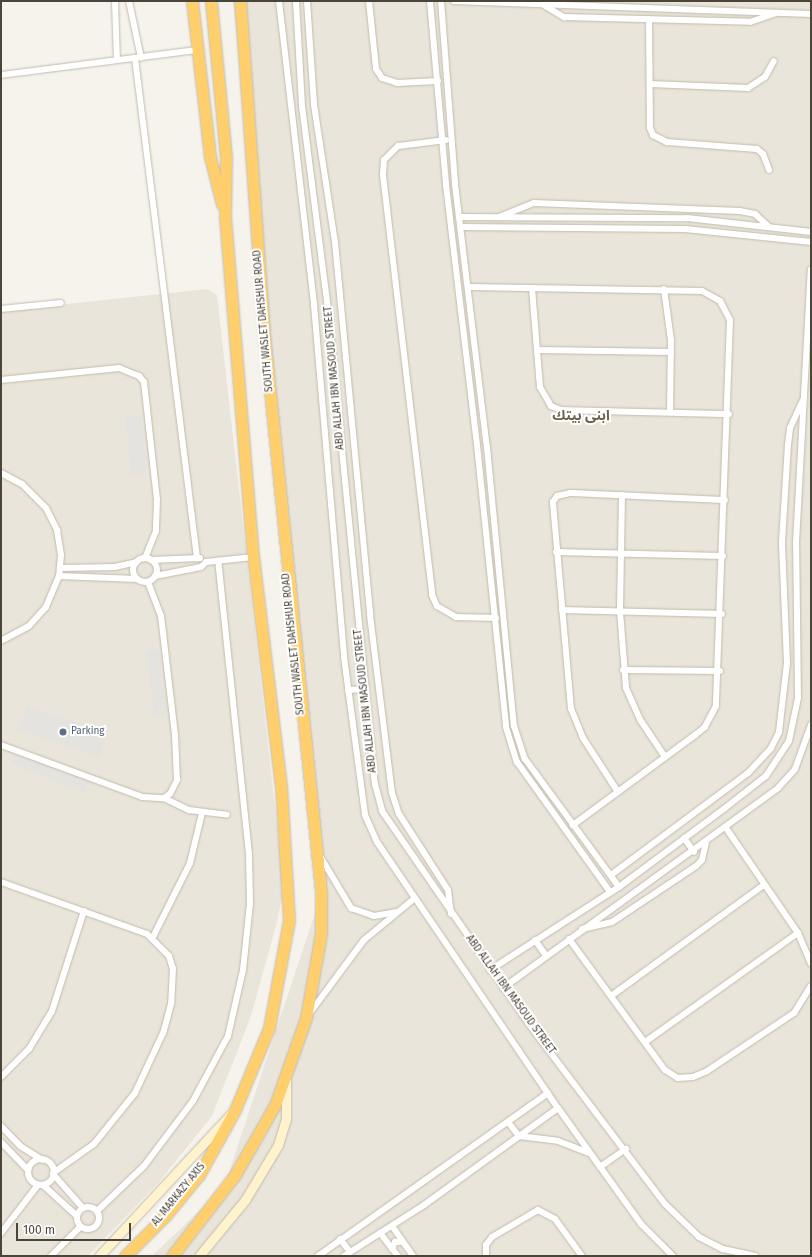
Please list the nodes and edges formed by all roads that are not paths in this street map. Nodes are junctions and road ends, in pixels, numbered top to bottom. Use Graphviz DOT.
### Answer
graph roads {
  1 [pos="115,1"];
  2 [pos="128,1"];
  3 [pos="192,1"];
  4 [pos="211,1"];
  5 [pos="240,1"];
  6 [pos="279,1"];
  7 [pos="296,1"];
  8 [pos="307,1"];
  9 [pos="369,1"];
  10 [pos="430,1"];
  11 [pos="441,1"];
  12 [pos="454,1"];
  13 [pos="542,4"];
  14 [pos="776,13"];
  15 [pos="811,14"];
  16 [pos="649,19"];
  17 [pos="197,50"];
  18 [pos="138,58"];
  19 [pos="117,60"];
  20 [pos="774,61"];
  21 [pos="1,75"];
  22 [pos="438,81"];
  23 [pos="650,84"];
  24 [pos="314,105"];
  25 [pos="302,106"];
  26 [pos="452,139"];
  27 [pos="442,140"];
  28 [pos="769,170"];
  29 [pos="224,216"];
  30 [pos="460,217"];
  31 [pos="499,217"];
  32 [pos="768,226"];
  33 [pos="461,228"];
  34 [pos="811,232"];
  35 [pos="811,242"];
  36 [pos="466,269"];
  37 [pos="811,269"];
  38 [pos="456,270"];
  39 [pos="469,287"];
  40 [pos="339,288"];
  41 [pos="532,288"];
  42 [pos="664,289"];
  43 [pos="326,290"];
  44 [pos="810,291"];
  45 [pos="61,303"];
  46 [pos="1,309"];
  47 [pos="537,350"];
  48 [pos="671,352"];
  49 [pos="346,373"];
  50 [pos="335,375"];
  51 [pos="1,380"];
  52 [pos="804,399"];
  53 [pos="670,412"];
  54 [pos="729,414"];
  55 [pos="354,458"];
  56 [pos="342,460"];
  57 [pos="1,473"];
  58 [pos="622,495"];
  59 [pos="725,500"];
  60 [pos="496,540"];
  61 [pos="487,541"];
  62 [pos="782,542"];
  63 [pos="796,543"];
  64 [pos="556,552"];
  65 [pos="620,554"];
  66 [pos="723,556"];
  67 [pos="253,557"];
  68 [pos="197,558"];
  69 [pos="148,559"];
  70 [pos="218,560"];
  71 [pos="136,562"];
  72 [pos="206,562"];
  73 [pos="60,568"];
  74 [pos="59,576"];
  75 [pos="155,576"];
  76 [pos="137,579"];
  77 [pos="148,582"];
  78 [pos="562,610"];
  79 [pos="620,611"];
  80 [pos="722,614"];
  81 [pos="496,618"];
  82 [pos="786,630"];
  83 [pos="798,630"];
  84 [pos="372,639"];
  85 [pos="1,641"];
  86 [pos="360,641"];
  87 [pos="509,663"];
  88 [pos="500,664"];
  89 [pos="623,670"];
  90 [pos="720,671"];
  91 [pos="365,689"];
  92 [pos="348,690"];
  93 [pos="785,697"];
  94 [pos="798,698"];
  95 [pos="811,725"];
  96 [pos="1,745"];
  97 [pos="665,757"];
  98 [pos="536,775"];
  99 [pos="530,780"];
  100 [pos="726,790"];
  101 [pos="618,792"];
  102 [pos="164,798"];
  103 [pos="734,800"];
  104 [pos="202,813"];
  105 [pos="227,815"];
  106 [pos="573,825"];
  107 [pos="726,828"];
  108 [pos="684,838"];
  109 [pos="706,843"];
  110 [pos="316,849"];
  111 [pos="694,852"];
  112 [pos="611,875"];
  113 [pos="1,882"];
  114 [pos="764,885"];
  115 [pos="619,886"];
  116 [pos="610,892"];
  117 [pos="415,898"];
  118 [pos="84,911"];
  119 [pos="399,912"];
  120 [pos="451,914"];
  121 [pos="582,929"];
  122 [pos="798,933"];
  123 [pos="153,937"];
  124 [pos="569,939"];
  125 [pos="535,940"];
  126 [pos="546,956"];
  127 [pos="811,963"];
  128 [pos="490,970"];
  129 [pos="811,986"];
  130 [pos="503,988"];
  131 [pos="611,996"];
  132 [pos="306,1018"];
  133 [pos="645,1042"];
  134 [pos="1,1077"];
  135 [pos="286,1081"];
  136 [pos="548,1093"];
  137 [pos="558,1108"];
  138 [pos="235,1110"];
  139 [pos="508,1122"];
  140 [pos="1,1126"];
  141 [pos="519,1136"];
  142 [pos="1,1142"];
  143 [pos="626,1149"];
  144 [pos="590,1153"];
  145 [pos="42,1160"];
  146 [pos="600,1167"];
  147 [pos="28,1170"];
  148 [pos="53,1174"];
  149 [pos="40,1185"];
  150 [pos="83,1208"];
  151 [pos="97,1211"];
  152 [pos="77,1216"];
  153 [pos="392,1226"];
  154 [pos="80,1227"];
  155 [pos="1,1233"];
  156 [pos="380,1233"];
  157 [pos="340,1238"];
  158 [pos="402,1242"];
  159 [pos="392,1249"];
  160 [pos="350,1252"];
  161 [pos="51,1256"];
  162 [pos="98,1256"];
  163 [pos="125,1256"];
  164 [pos="172,1256"];
  165 [pos="199,1256"];
  166 [pos="318,1256"];
  167 [pos="344,1256"];
  168 [pos="398,1256"];
  169 [pos="413,1256"];
  170 [pos="486,1256"];
  171 [pos="582,1256"];
  172 [pos="673,1256"];
  173 [pos="755,1256"];
  1 -- 19 [label="street"];
  2 -- 18 [label="street"];
  3 -- 17 [label="highway"];
  4 -- 29 [label="highway"];
  5 -- 110 [label="highway, SOUTH WASLET DAHSHUR ROAD"];
  6 -- 92 [label="street, ABD ALLAH IBN MASOUD STREET"];
  7 -- 25 [label="street, ABD ALLAH IBN MASOUD STREET"];
  8 -- 24 [label="street"];
  9 -- 22 [label="street"];
  10 -- 22 [label="street"];
  11 -- 26 [label="street"];
  12 -- 13 [label="street"];
  13 -- 14 [label="street"];
  13 -- 16 [label="street"];
  14 -- 15 [label="street"];
  14 -- 16 [label="street"];
  16 -- 23 [label="street"];
  17 -- 18 [label="street"];
  17 -- 29 [label="highway"];
  18 -- 19 [label="street"];
  18 -- 68 [label="street"];
  19 -- 21 [label="street"];
  20 -- 23 [label="street"];
  22 -- 27 [label="street"];
  23 -- 28 [label="street"];
  24 -- 25 [label="street"];
  24 -- 40 [label="street"];
  25 -- 43 [label="street, ABD ALLAH IBN MASOUD STREET"];
  26 -- 27 [label="street"];
  26 -- 30 [label="street"];
  27 -- 38 [label="street"];
  27 -- 81 [label="street"];
  29 -- 67 [label="highway"];
  30 -- 31 [label="street"];
  30 -- 33 [label="street"];
  31 -- 32 [label="street"];
  31 -- 32 [label="street"];
  32 -- 34 [label="street"];
  33 -- 35 [label="street"];
  33 -- 36 [label="street"];
  36 -- 38 [label="street"];
  36 -- 39 [label="street"];
  37 -- 44 [label="street"];
  38 -- 61 [label="street"];
  39 -- 41 [label="street"];
  39 -- 60 [label="street"];
  40 -- 43 [label="street"];
  40 -- 49 [label="street"];
  41 -- 42 [label="street"];
  41 -- 47 [label="street"];
  42 -- 48 [label="street"];
  42 -- 54 [label="street"];
  43 -- 50 [label="street, ABD ALLAH IBN MASOUD STREET"];
  44 -- 52 [label="street"];
  45 -- 46 [label="street"];
  47 -- 48 [label="street"];
  47 -- 53 [label="street"];
  48 -- 53 [label="street"];
  49 -- 50 [label="street"];
  49 -- 55 [label="street"];
  50 -- 56 [label="street, ABD ALLAH IBN MASOUD STREET"];
  51 -- 69 [label="street"];
  52 -- 62 [label="street"];
  52 -- 63 [label="street"];
  53 -- 54 [label="street"];
  54 -- 59 [label="street"];
  55 -- 56 [label="street"];
  55 -- 84 [label="street"];
  56 -- 86 [label="street, ABD ALLAH IBN MASOUD STREET"];
  57 -- 73 [label="street"];
  58 -- 59 [label="street"];
  58 -- 64 [label="street"];
  58 -- 65 [label="street"];
  59 -- 66 [label="street"];
  60 -- 61 [label="street"];
  60 -- 87 [label="street"];
  61 -- 81 [label="street"];
  62 -- 63 [label="street"];
  62 -- 82 [label="street"];
  63 -- 83 [label="street"];
  64 -- 65 [label="street"];
  64 -- 78 [label="street"];
  65 -- 66 [label="street"];
  65 -- 79 [label="street"];
  66 -- 80 [label="street"];
  67 -- 70 [label="street"];
  67 -- 138 [label="highway, AL MARKAZY AXIS"];
  68 -- 69 [label="street"];
  68 -- 72 [label="street"];
  69 -- 71 [label="street"];
  69 -- 75 [label="street"];
  70 -- 72 [label="street"];
  70 -- 151 [label="street"];
  71 -- 73 [label="street"];
  71 -- 76 [label="street"];
  72 -- 75 [label="street"];
  73 -- 74 [label="street"];
  74 -- 76 [label="street"];
  74 -- 85 [label="street"];
  75 -- 77 [label="street"];
  76 -- 77 [label="street"];
  77 -- 102 [label="street"];
  78 -- 79 [label="street"];
  78 -- 101 [label="street"];
  79 -- 80 [label="street"];
  79 -- 89 [label="street"];
  80 -- 90 [label="street"];
  81 -- 88 [label="street"];
  82 -- 83 [label="street"];
  82 -- 93 [label="street"];
  83 -- 94 [label="street"];
  84 -- 86 [label="street"];
  84 -- 120 [label="street"];
  86 -- 91 [label="street, ABD ALLAH IBN MASOUD STREET"];
  87 -- 88 [label="street"];
  87 -- 98 [label="street"];
  88 -- 99 [label="street"];
  89 -- 90 [label="street"];
  89 -- 97 [label="street"];
  90 -- 97 [label="street"];
  91 -- 92 [label="street"];
  91 -- 120 [label="street, ABD ALLAH IBN MASOUD STREET"];
  92 -- 117 [label="street, ABD ALLAH IBN MASOUD STREET"];
  93 -- 94 [label="street"];
  93 -- 100 [label="street"];
  94 -- 103 [label="street"];
  95 -- 107 [label="street"];
  96 -- 102 [label="street"];
  97 -- 101 [label="street"];
  98 -- 99 [label="street"];
  98 -- 106 [label="street"];
  99 -- 116 [label="street"];
  100 -- 103 [label="street"];
  100 -- 112 [label="street"];
  101 -- 106 [label="street"];
  102 -- 104 [label="street"];
  103 -- 108 [label="street"];
  104 -- 105 [label="street"];
  104 -- 123 [label="street"];
  106 -- 112 [label="street"];
  107 -- 109 [label="street"];
  107 -- 114 [label="street"];
  108 -- 111 [label="street"];
  108 -- 115 [label="street"];
  109 -- 111 [label="street"];
  109 -- 121 [label="street"];
  110 -- 119 [label="street"];
  110 -- 132 [label="highway, SOUTH WASLET DAHSHUR ROAD"];
  111 -- 121 [label="street"];
  112 -- 115 [label="street"];
  113 -- 118 [label="street"];
  114 -- 122 [label="street"];
  114 -- 131 [label="street"];
  115 -- 116 [label="street"];
  116 -- 125 [label="street"];
  117 -- 119 [label="street"];
  117 -- 136 [label="street, ABD ALLAH IBN MASOUD STREET"];
  118 -- 123 [label="street"];
  118 -- 134 [label="street"];
  119 -- 132 [label="street"];
  120 -- 128 [label="street, ABD ALLAH IBN MASOUD STREET"];
  121 -- 124 [label="street"];
  122 -- 127 [label="street"];
  122 -- 133 [label="street"];
  123 -- 148 [label="street"];
  124 -- 126 [label="street"];
  124 -- 131 [label="street"];
  125 -- 126 [label="street"];
  125 -- 128 [label="street"];
  126 -- 130 [label="street"];
  128 -- 130 [label="street, ABD ALLAH IBN MASOUD STREET"];
  129 -- 133 [label="street"];
  130 -- 143 [label="street, ABD ALLAH IBN MASOUD STREET"];
  131 -- 133 [label="street"];
  132 -- 135 [label="highway, SOUTH WASLET DAHSHUR ROAD"];
  135 -- 164 [label="highway"];
  135 -- 165 [label="main road, SOUTH WASLET DAHSHUR ROAD"];
  136 -- 137 [label="street, ABD ALLAH IBN MASOUD STREET"];
  136 -- 139 [label="street"];
  137 -- 141 [label="street"];
  137 -- 144 [label="street, ABD ALLAH IBN MASOUD STREET"];
  138 -- 162 [label="main road"];
  138 -- 163 [label="highway, AL MARKAZY AXIS"];
  139 -- 141 [label="street"];
  139 -- 157 [label="street"];
  140 -- 145 [label="street"];
  141 -- 144 [label="street"];
  141 -- 153 [label="street"];
  142 -- 147 [label="street"];
  143 -- 146 [label="street"];
  143 -- 173 [label="street, ABD ALLAH IBN MASOUD STREET"];
  144 -- 146 [label="street, ABD ALLAH IBN MASOUD STREET"];
  145 -- 147 [label="street"];
  145 -- 148 [label="street"];
  146 -- 172 [label="street, ABD ALLAH IBN MASOUD STREET"];
  147 -- 149 [label="street"];
  148 -- 149 [label="street"];
  148 -- 150 [label="street"];
  149 -- 152 [label="street"];
  149 -- 155 [label="street"];
  150 -- 151 [label="street"];
  150 -- 152 [label="street"];
  151 -- 154 [label="street"];
  152 -- 154 [label="street"];
  153 -- 156 [label="street"];
  153 -- 158 [label="street"];
  154 -- 161 [label="street"];
  156 -- 159 [label="street"];
  156 -- 160 [label="street"];
  157 -- 160 [label="street"];
  157 -- 166 [label="street"];
  158 -- 159 [label="street"];
  158 -- 169 [label="street"];
  159 -- 168 [label="street"];
  160 -- 167 [label="street"];
  170 -- 171 [label="street"];
}
